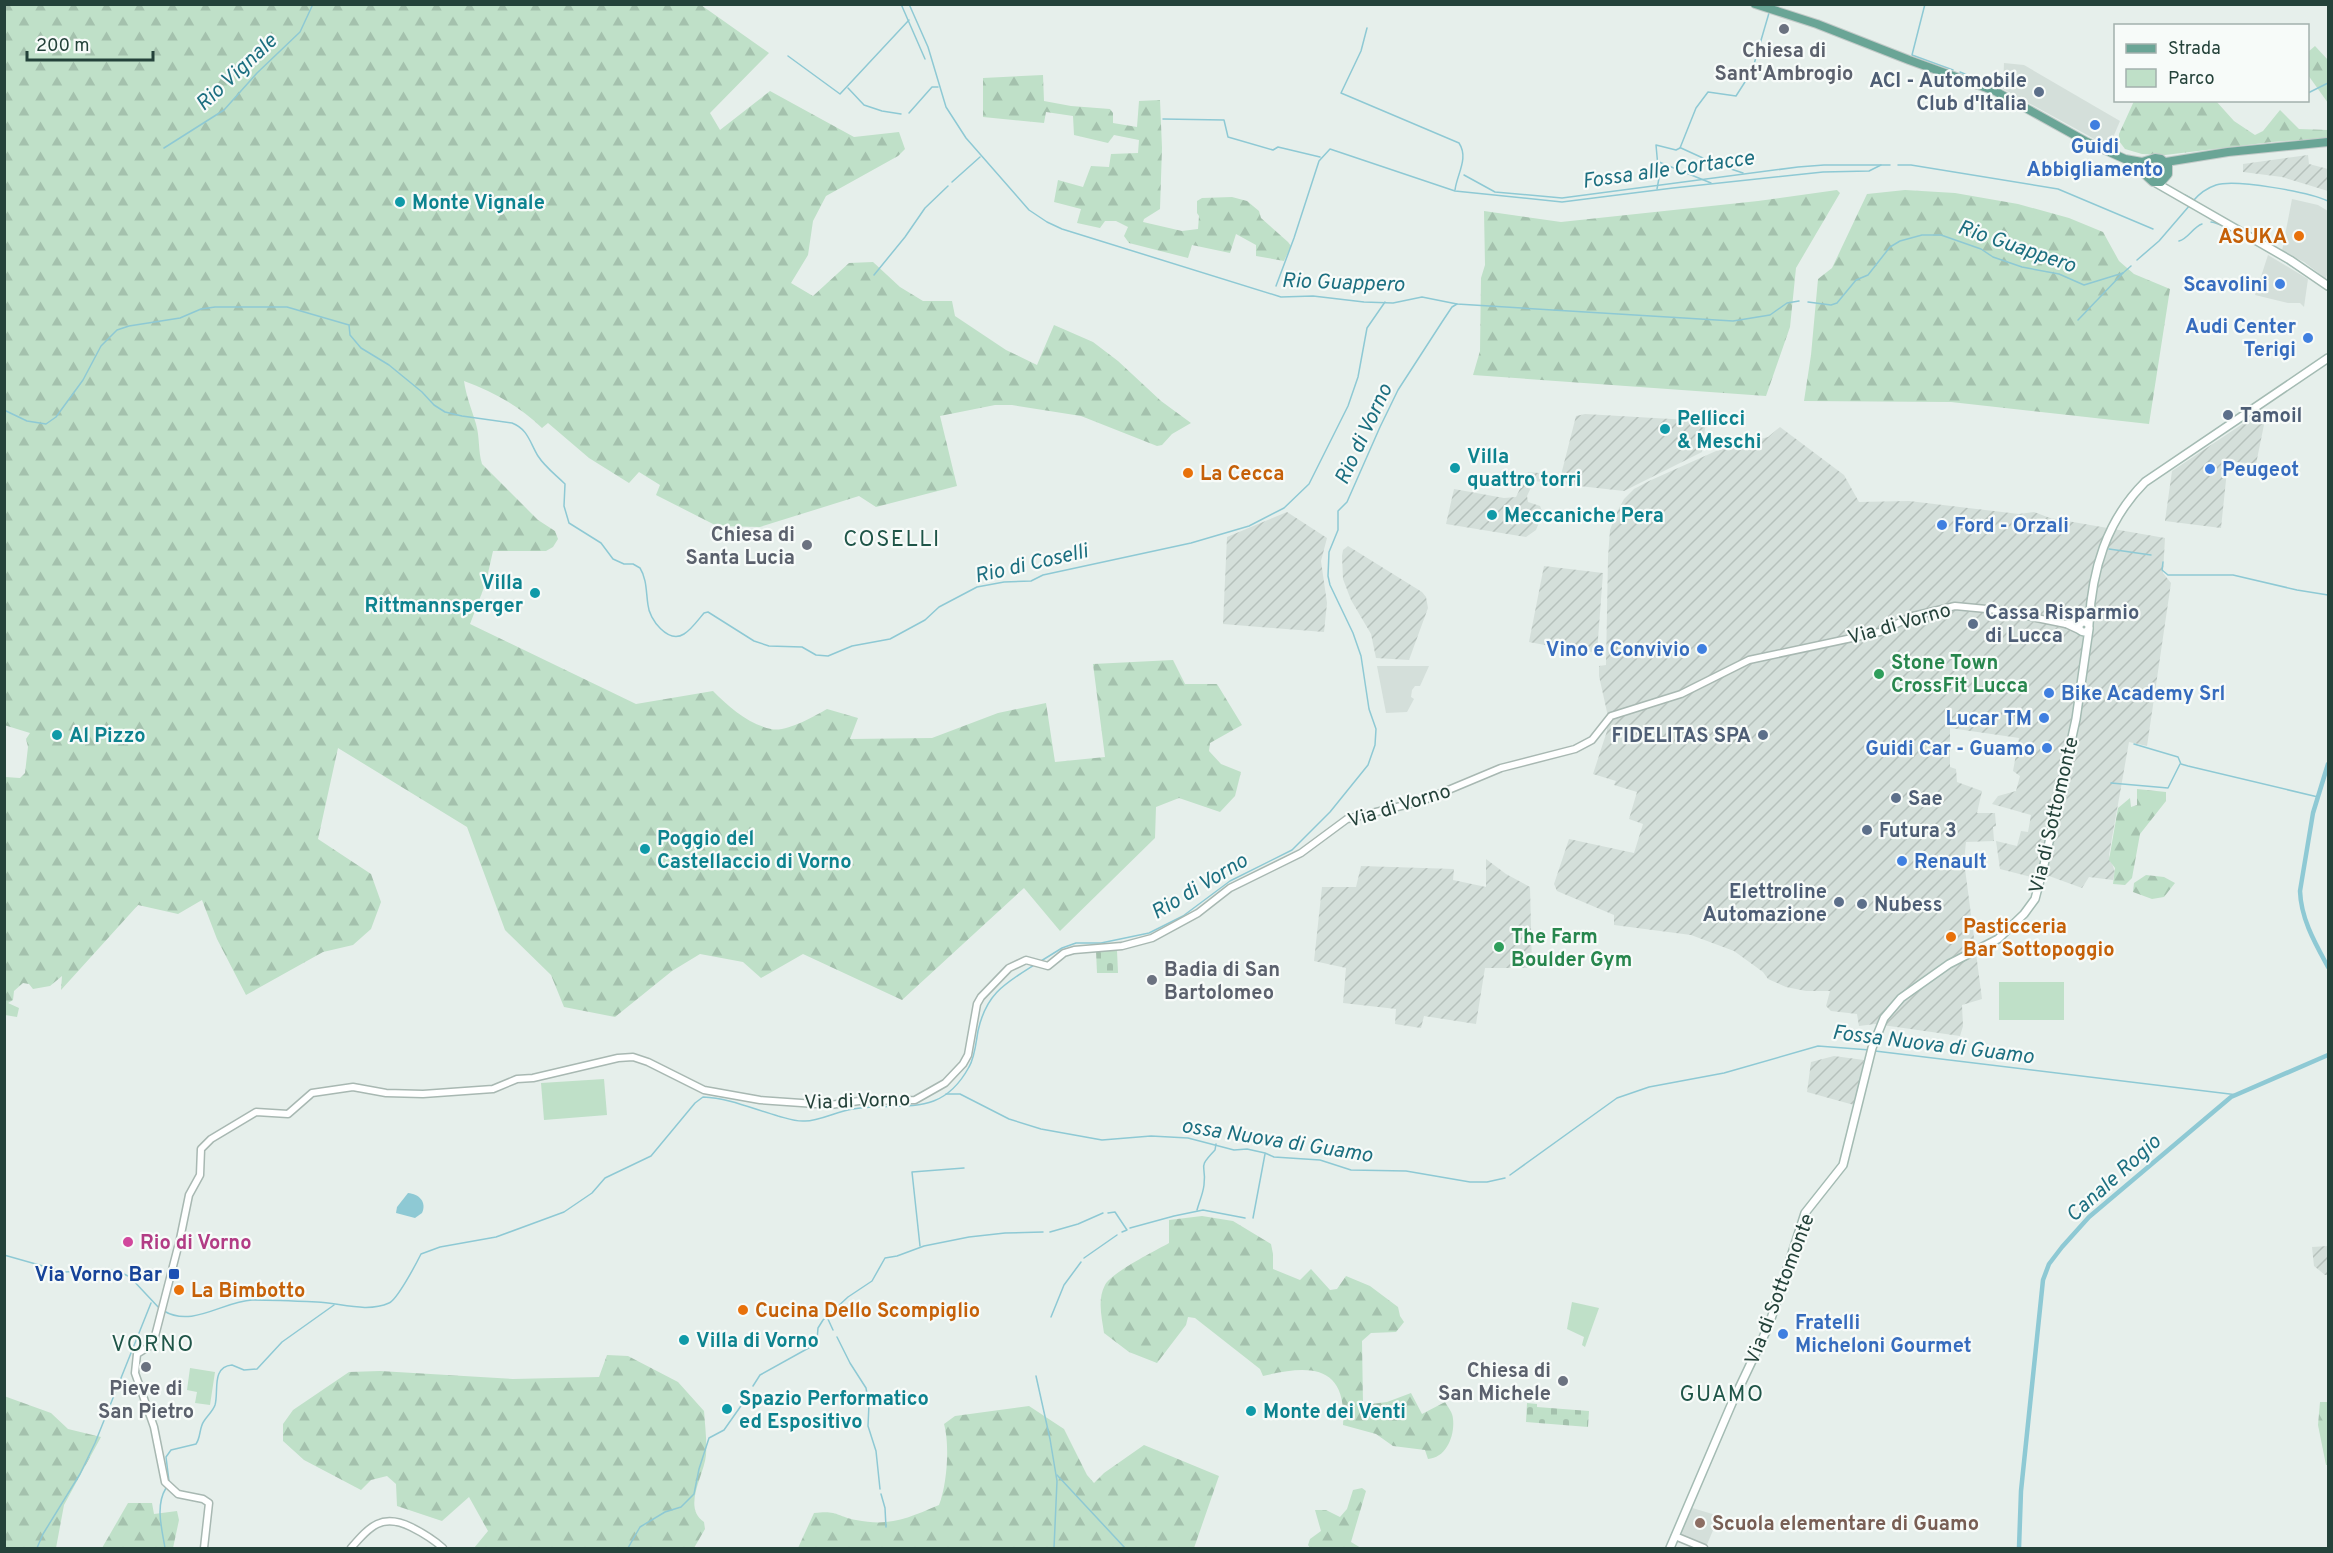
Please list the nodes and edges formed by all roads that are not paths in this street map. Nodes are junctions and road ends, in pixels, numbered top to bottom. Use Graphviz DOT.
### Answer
graph roads {
  1 [pos="1755,4"];
  2 [pos="2328,142"];
  3 [pos="2186,159"];
  4 [pos="2130,161"];
  5 [pos="2148,161"];
  6 [pos="2166,162"];
  7 [pos="2145,174"];
  8 [pos="2168,174"];
  9 [pos="2155,183"];
  10 [pos="2175,193"];
  11 [pos="2328,286"];
  12 [pos="2328,358"];
  13 [pos="2085,627"];
  14 [pos="1675,1536"];
  15 [pos="204,1548"];
  16 [pos="351,1548"];
  17 [pos="443,1548"];
  18 [pos="1670,1548"];
  19 [pos="1704,1548"];
  1 -- 4 [label="main road"];
  2 -- 3 [label="main road"];
  3 -- 6 [label="main road"];
  3 -- 8 [label="main road"];
  4 -- 5 [label="main road"];
  4 -- 7 [label="main road"];
  5 -- 6 [label="main road"];
  5 -- 7 [label="main road"];
  6 -- 8 [label="main road"];
  7 -- 9 [label="main road"];
  8 -- 9 [label="main road"];
  8 -- 10 [label="main road"];
  9 -- 10 [label="main road"];
  10 -- 11 [label="main road"];
  12 -- 13 [label="main road, Via di Sottomonte"];
  13 -- 14 [label="main road, Via di Sottomonte"];
  13 -- 15 [label="street, Via di Vorno"];
  14 -- 18 [label="main road, Via di Sottomonte"];
  14 -- 19 [label="street"];
  16 -- 17 [label="street"];
}
